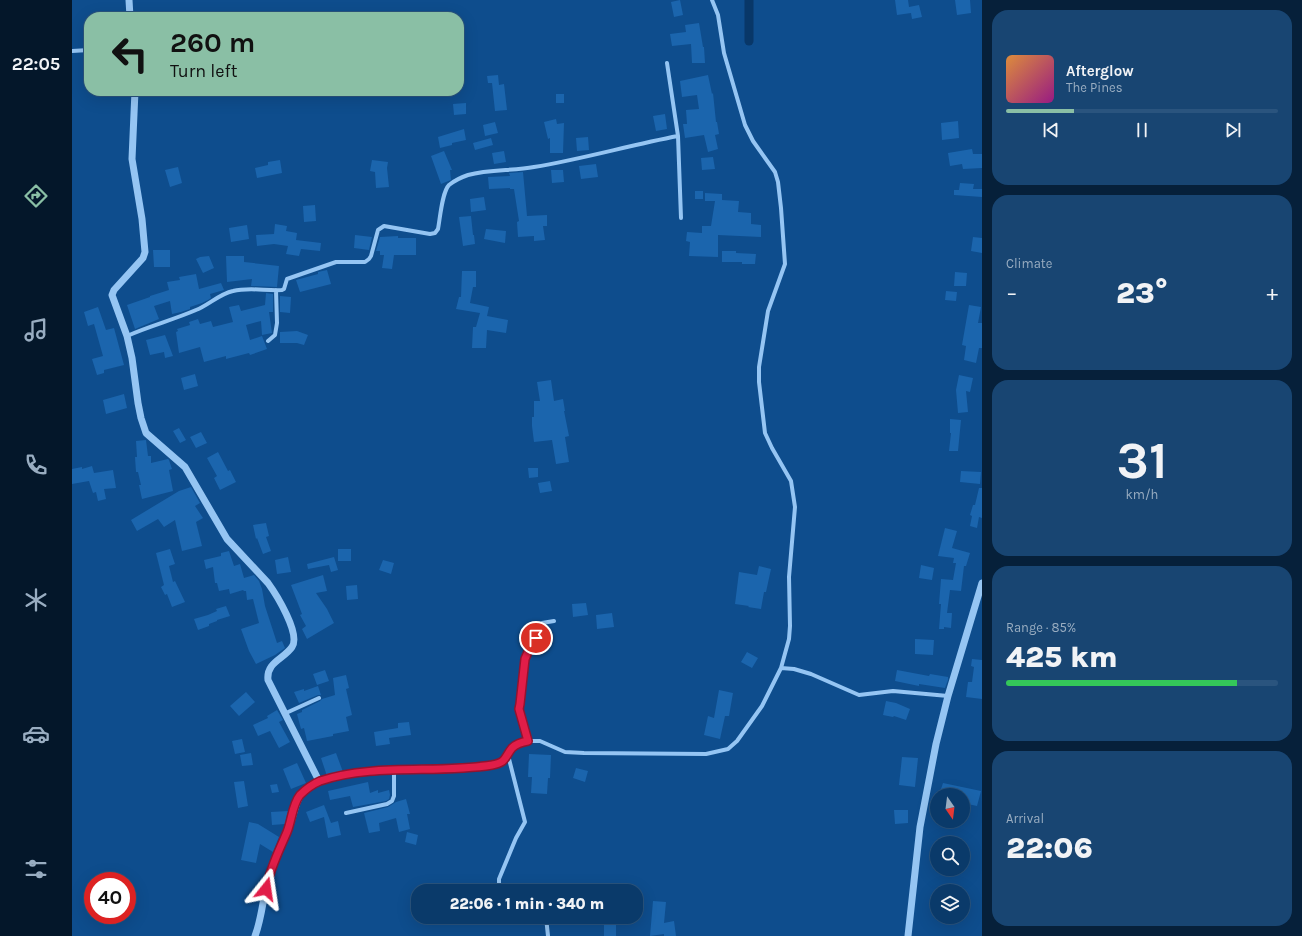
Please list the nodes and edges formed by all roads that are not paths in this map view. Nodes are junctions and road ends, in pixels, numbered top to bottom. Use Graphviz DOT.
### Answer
graph roads {
  1 [pos="129,0"];
  2 [pos="712,0"];
  3 [pos="130,12"];
  4 [pos="84,50"];
  5 [pos="72,51"];
  6 [pos="667,63"];
  7 [pos="135,96"];
  8 [pos="678,136"];
  9 [pos="681,218"];
  10 [pos="276,290"];
  11 [pos="127,336"];
  12 [pos="268,341"];
  13 [pos="982,583"];
  14 [pos="554,621"];
  15 [pos="781,668"];
  16 [pos="948,696"];
  17 [pos="319,698"];
  18 [pos="286,713"];
  19 [pos="528,741"];
  20 [pos="508,755"];
  21 [pos="394,771"];
  22 [pos="319,781"];
  23 [pos="346,813"];
  24 [pos="499,884"];
  25 [pos="547,924"];
  26 [pos="255,936"];
  27 [pos="548,936"];
  28 [pos="908,936"];
  1 -- 3 [label="street"];
  2 -- 15 [label="street"];
  4 -- 5 [label="street"];
  6 -- 8 [label="street"];
  7 -- 11 [label="street"];
  8 -- 9 [label="street"];
  8 -- 10 [label="street"];
  10 -- 11 [label="street"];
  10 -- 12 [label="street"];
  11 -- 18 [label="street"];
  13 -- 16 [label="street"];
  14 -- 19 [label="street"];
  15 -- 16 [label="street"];
  15 -- 19 [label="street"];
  16 -- 28 [label="street"];
  17 -- 18 [label="street"];
  18 -- 22 [label="street"];
  19 -- 20 [label="street"];
  20 -- 21 [label="street"];
  20 -- 24 [label="street"];
  21 -- 22 [label="street"];
  21 -- 23 [label="street"];
  22 -- 26 [label="street"];
  25 -- 27 [label="street"];
}
